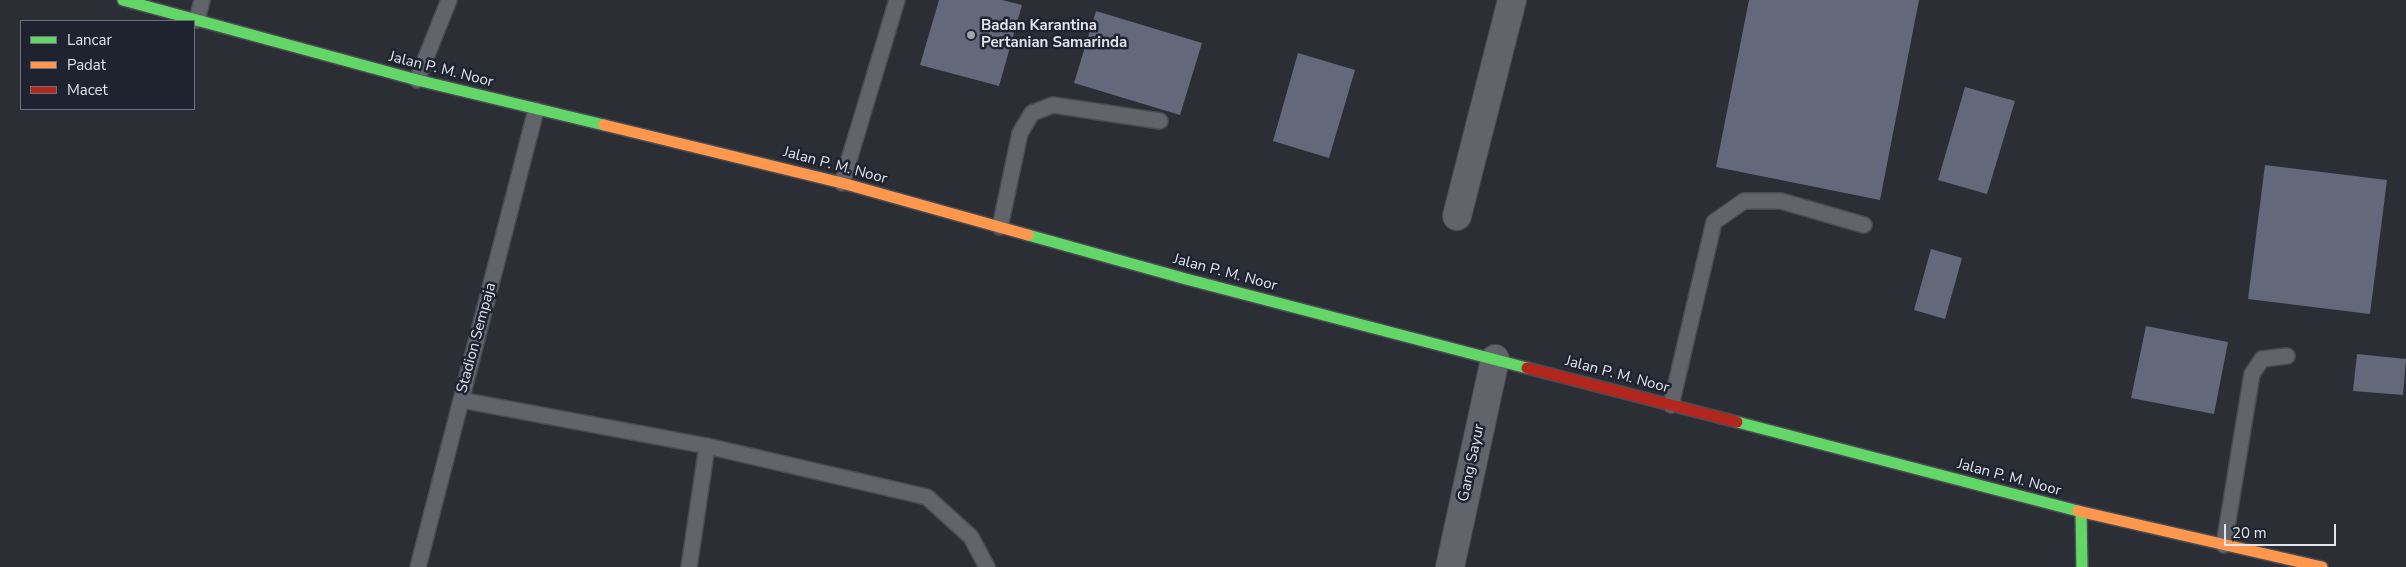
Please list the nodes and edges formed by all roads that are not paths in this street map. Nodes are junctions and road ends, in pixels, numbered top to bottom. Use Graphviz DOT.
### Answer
graph roads {
  1 [pos="123,0"];
  2 [pos="202,0"];
  3 [pos="449,0"];
  4 [pos="897,0"];
  5 [pos="1512,0"];
  6 [pos="197,20"];
  7 [pos="417,80"];
  8 [pos="536,110"];
  9 [pos="1160,122"];
  10 [pos="842,183"];
  11 [pos="1457,216"];
  12 [pos="1864,224"];
  13 [pos="1000,227"];
  14 [pos="2288,356"];
  15 [pos="1494,359"];
  16 [pos="461,400"];
  17 [pos="1671,405"];
  18 [pos="707,446"];
  19 [pos="2081,512"];
  20 [pos="2224,545"];
  21 [pos="418,567"];
  22 [pos="690,567"];
  23 [pos="987,567"];
  24 [pos="1450,567"];
  25 [pos="2082,567"];
  26 [pos="2322,567"];
  1 -- 6 [label="main road, Jalan P. M. Noor"];
  2 -- 6 [label="lane"];
  3 -- 7 [label="lane"];
  4 -- 10 [label="lane"];
  5 -- 11 [label="street"];
  6 -- 7 [label="main road, Jalan P. M. Noor"];
  7 -- 8 [label="main road, Jalan P. M. Noor"];
  8 -- 10 [label="main road, Jalan P. M. Noor"];
  8 -- 16 [label="lane, Stadion Sempaja"];
  9 -- 13 [label="lane"];
  10 -- 13 [label="main road, Jalan P. M. Noor"];
  12 -- 17 [label="lane"];
  13 -- 15 [label="main road, Jalan P. M. Noor"];
  14 -- 20 [label="lane"];
  15 -- 17 [label="main road, Jalan P. M. Noor"];
  15 -- 24 [label="street, Gang Sayur"];
  16 -- 18 [label="lane"];
  16 -- 21 [label="lane, Stadion Sempaja"];
  17 -- 19 [label="main road, Jalan P. M. Noor"];
  18 -- 22 [label="lane"];
  18 -- 23 [label="lane"];
  19 -- 20 [label="main road, Jalan P. M. Noor"];
  19 -- 25 [label="main road"];
  20 -- 26 [label="main road, Jalan P. M. Noor"];
}
